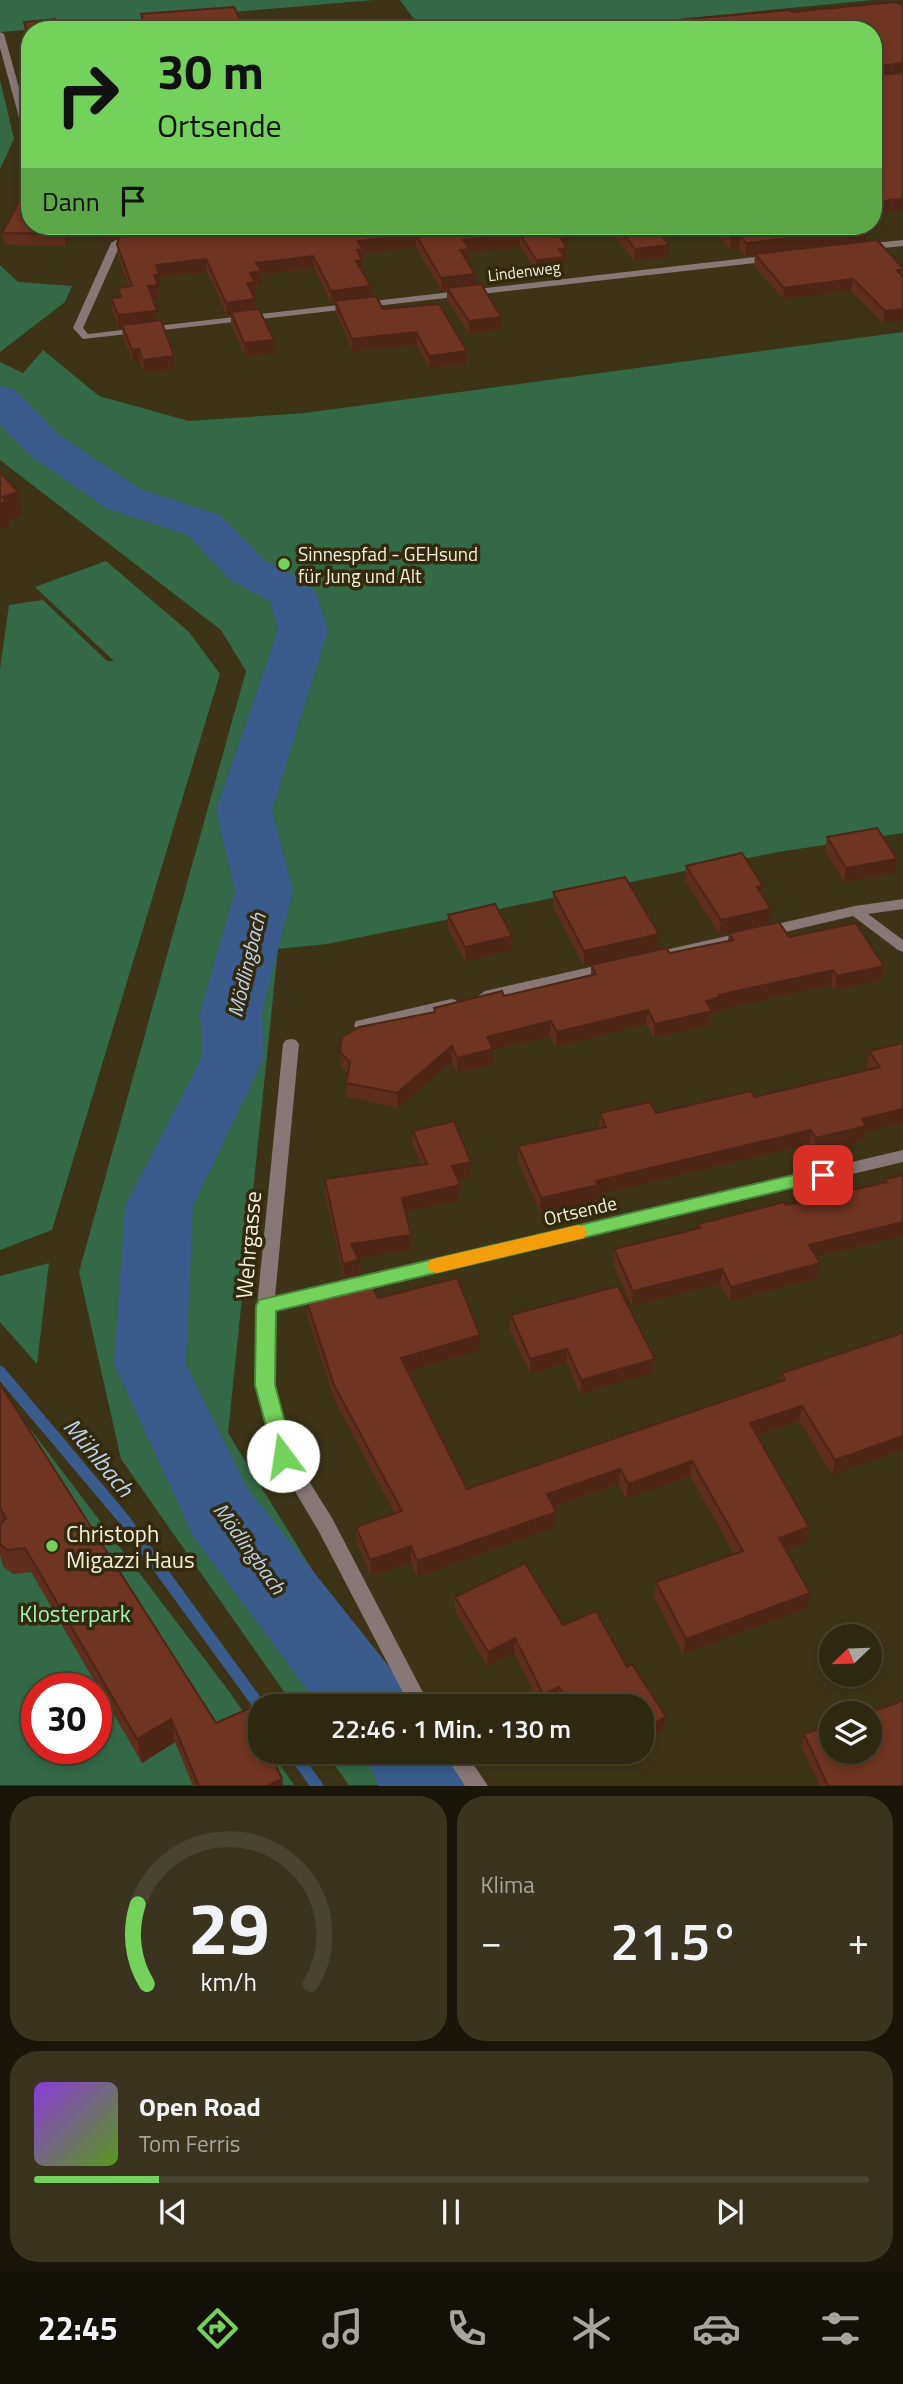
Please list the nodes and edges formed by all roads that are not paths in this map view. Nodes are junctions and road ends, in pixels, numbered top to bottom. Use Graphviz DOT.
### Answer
graph roads {
  1 [pos="0,34"];
  2 [pos="21,104"];
  3 [pos="116,243"];
  4 [pos="903,243"];
  5 [pos="854,248"];
  6 [pos="780,257"];
  7 [pos="903,904"];
  8 [pos="855,911"];
  9 [pos="903,947"];
  10 [pos="655,957"];
  11 [pos="628,963"];
  12 [pos="360,1025"];
  13 [pos="291,1045"];
  14 [pos="903,1156"];
  15 [pos="266,1306"];
  16 [pos="414,1694"];
  17 [pos="462,1764"];
  18 [pos="478,1786"];
  1 -- 2 [label="street"];
  3 -- 6 [label="street, Lindenweg"];
  4 -- 5 [label="street"];
  7 -- 8 [label="street"];
  8 -- 9 [label="street"];
  8 -- 10 [label="street"];
  11 -- 12 [label="street"];
  13 -- 15 [label="street, Wehrgasse"];
  14 -- 15 [label="street, Ortsende"];
  15 -- 16 [label="street, Wehrgasse"];
  17 -- 18 [label="street"];
}
